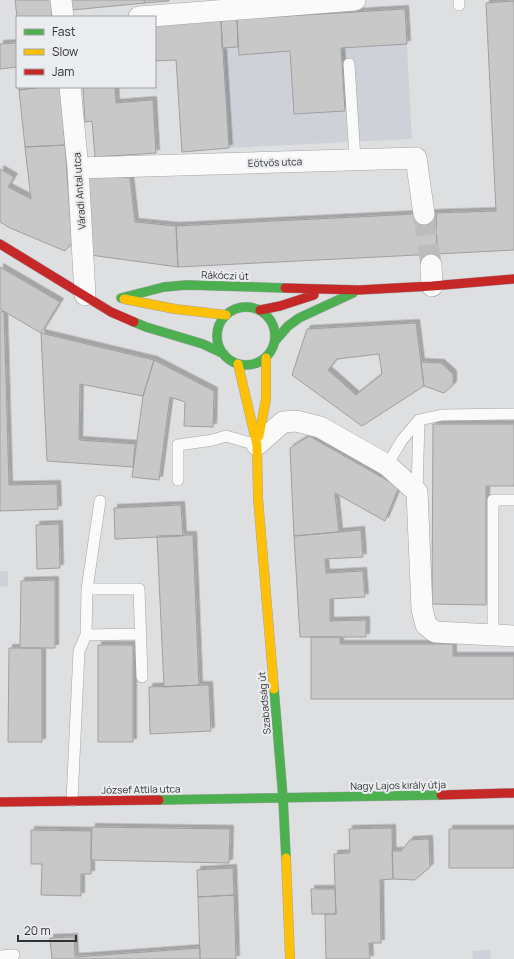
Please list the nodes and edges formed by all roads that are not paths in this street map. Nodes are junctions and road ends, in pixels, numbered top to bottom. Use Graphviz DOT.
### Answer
graph roads {
  1 [pos="61,0"];
  2 [pos="355,0"];
  3 [pos="63,16"];
  4 [pos="152,16"];
  5 [pos="350,64"];
  6 [pos="70,88"];
  7 [pos="355,159"];
  8 [pos="78,168"];
  9 [pos="424,214"];
  10 [pos="0,244"];
  11 [pos="431,265"];
  12 [pos="514,279"];
  13 [pos="432,286"];
  14 [pos="330,290"];
  15 [pos="359,290"];
  16 [pos="85,295"];
  17 [pos="114,298"];
  18 [pos="260,310"];
  19 [pos="226,315"];
  20 [pos="275,340"];
  21 [pos="224,354"];
  22 [pos="266,358"];
  23 [pos="238,364"];
  24 [pos="514,414"];
  25 [pos="419,420"];
  26 [pos="257,445"];
  27 [pos="387,465"];
  28 [pos="178,480"];
  29 [pos="418,492"];
  30 [pos="514,500"];
  31 [pos="100,501"];
  32 [pos="87,589"];
  33 [pos="140,634"];
  34 [pos="86,635"];
  35 [pos="493,636"];
  36 [pos="514,636"];
  37 [pos="142,677"];
  38 [pos="514,793"];
  39 [pos="283,798"];
  40 [pos="72,800"];
  41 [pos="0,802"];
  42 [pos="14,955"];
  43 [pos="0,956"];
  44 [pos="290,959"];
  1 -- 3 [label="street"];
  2 -- 4 [label="street"];
  5 -- 7 [label="lane"];
  6 -- 8 [label="street, Váradi Antal utca"];
  7 -- 8 [label="street, Eötvös utca"];
  7 -- 9 [label="street, Eötvös utca"];
  8 -- 16 [label="street, Váradi Antal utca"];
  10 -- 16 [label="street, Rákóczi út"];
  11 -- 13 [label="street"];
  12 -- 13 [label="street, Rákóczi út"];
  13 -- 15 [label="street, Rákóczi út"];
  14 -- 15 [label="street, Rákóczi út"];
  14 -- 17 [label="street, Rákóczi út"];
  14 -- 18 [label="street, Rákóczi út"];
  15 -- 20 [label="street, Rákóczi út"];
  16 -- 17 [label="street, Rákóczi út"];
  16 -- 21 [label="street, Rákóczi út"];
  17 -- 19 [label="street, Rákóczi út"];
  18 -- 19 [label="street"];
  18 -- 20 [label="street"];
  19 -- 21 [label="street"];
  20 -- 22 [label="street"];
  21 -- 23 [label="street"];
  22 -- 23 [label="street"];
  22 -- 26 [label="street, Szabadság út"];
  23 -- 26 [label="street, Szabadság út"];
  24 -- 25 [label="lane"];
  25 -- 27 [label="lane"];
  25 -- 29 [label="lane"];
  26 -- 27 [label="street"];
  26 -- 28 [label="lane"];
  26 -- 39 [label="street, Szabadság út"];
  27 -- 29 [label="street"];
  29 -- 35 [label="street"];
  30 -- 35 [label="lane"];
  31 -- 32 [label="lane"];
  32 -- 33 [label="lane"];
  32 -- 34 [label="lane"];
  33 -- 34 [label="lane"];
  33 -- 37 [label="lane"];
  34 -- 40 [label="lane"];
  35 -- 36 [label="street"];
  38 -- 39 [label="street, Nagy Lajos király útja"];
  39 -- 40 [label="street, József Attila utca"];
  39 -- 44 [label="street, Szabadság út"];
  40 -- 41 [label="street, József Attila utca"];
  42 -- 43 [label="lane"];
}
